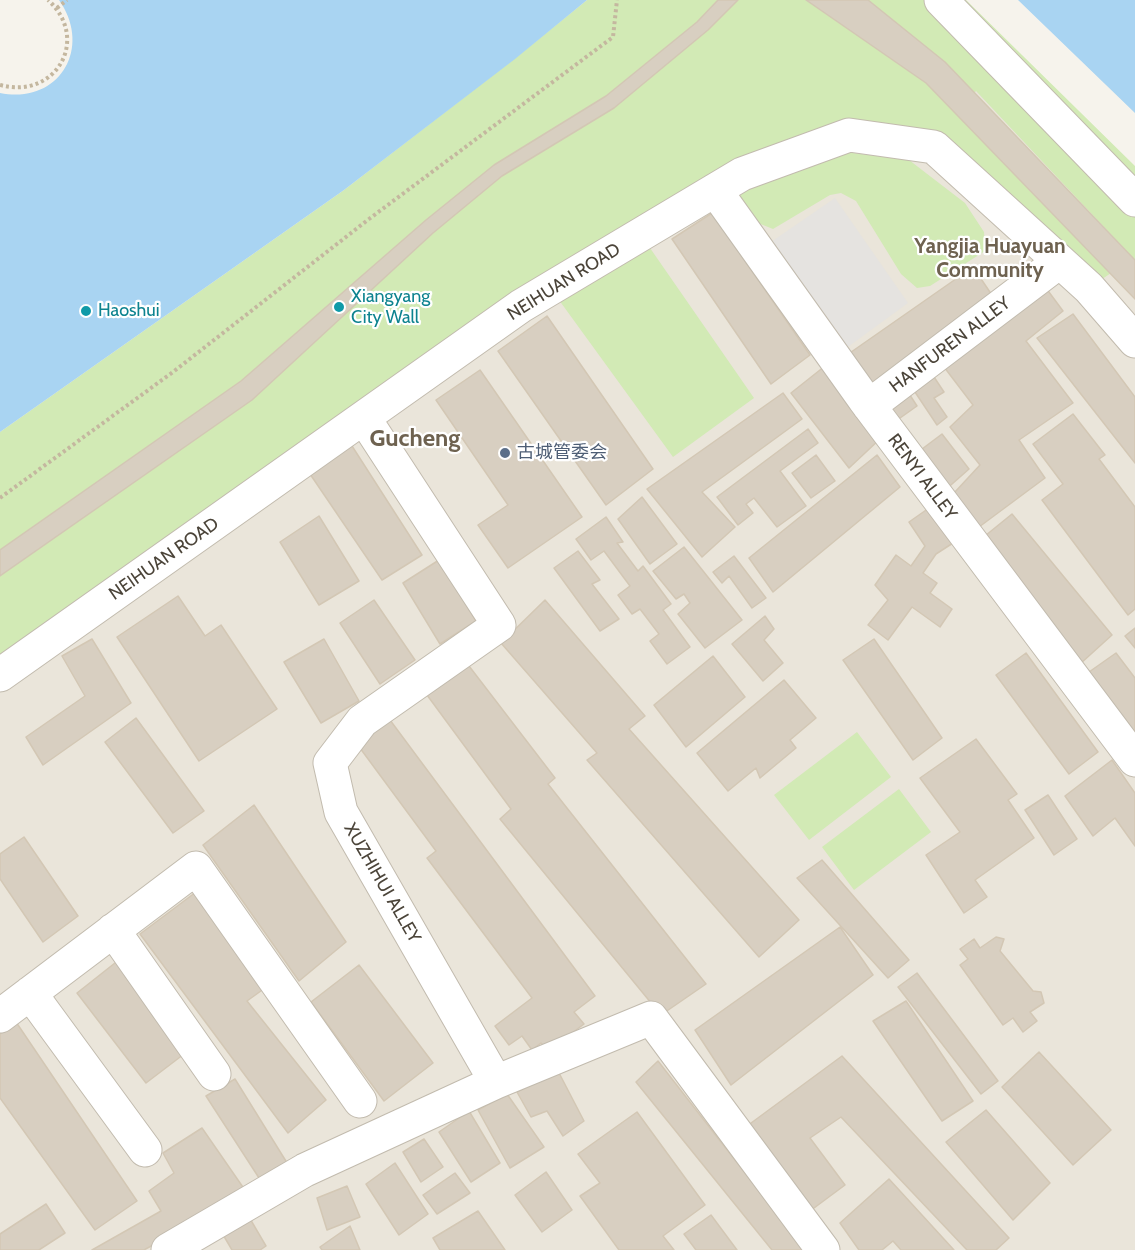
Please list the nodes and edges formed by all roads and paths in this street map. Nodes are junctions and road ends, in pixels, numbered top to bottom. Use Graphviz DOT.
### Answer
graph roads {
  1 [pos="48,0"];
  2 [pos="67,0"];
  3 [pos="617,0"];
  4 [pos="941,0"];
  5 [pos="59,6"];
  6 [pos="0,85"];
  7 [pos="716,190"];
  8 [pos="1135,200"];
  9 [pos="1059,262"];
  10 [pos="1135,341"];
  11 [pos="869,406"];
  12 [pos="364,418"];
  13 [pos="0,498"];
  14 [pos="0,675"];
  15 [pos="1135,760"];
  16 [pos="113,930"];
  17 [pos="30,993"];
  18 [pos="0,1016"];
  19 [pos="214,1074"];
  20 [pos="496,1082"];
  21 [pos="360,1101"];
  22 [pos="145,1150"];
  23 [pos="168,1250"];
  24 [pos="823,1250"];
  1 -- 5 [label="path"];
  2 -- 5 [label="path"];
  3 -- 13 [label="path"];
  4 -- 8 [label="street"];
  5 -- 6 [label="path"];
  7 -- 9 [label="street, NEIHUAN ROAD"];
  7 -- 11 [label="street, RENYI ALLEY"];
  7 -- 12 [label="street, NEIHUAN ROAD"];
  9 -- 10 [label="street, NEIHUAN ROAD"];
  9 -- 11 [label="street, HANFUREN ALLEY"];
  11 -- 15 [label="street, RENYI ALLEY"];
  12 -- 14 [label="street, NEIHUAN ROAD"];
  12 -- 20 [label="street, XUZHIHUI ALLEY"];
  16 -- 17 [label="street"];
  16 -- 19 [label="street"];
  16 -- 21 [label="street"];
  17 -- 18 [label="street"];
  17 -- 22 [label="street"];
  20 -- 23 [label="street"];
  20 -- 24 [label="street"];
}
